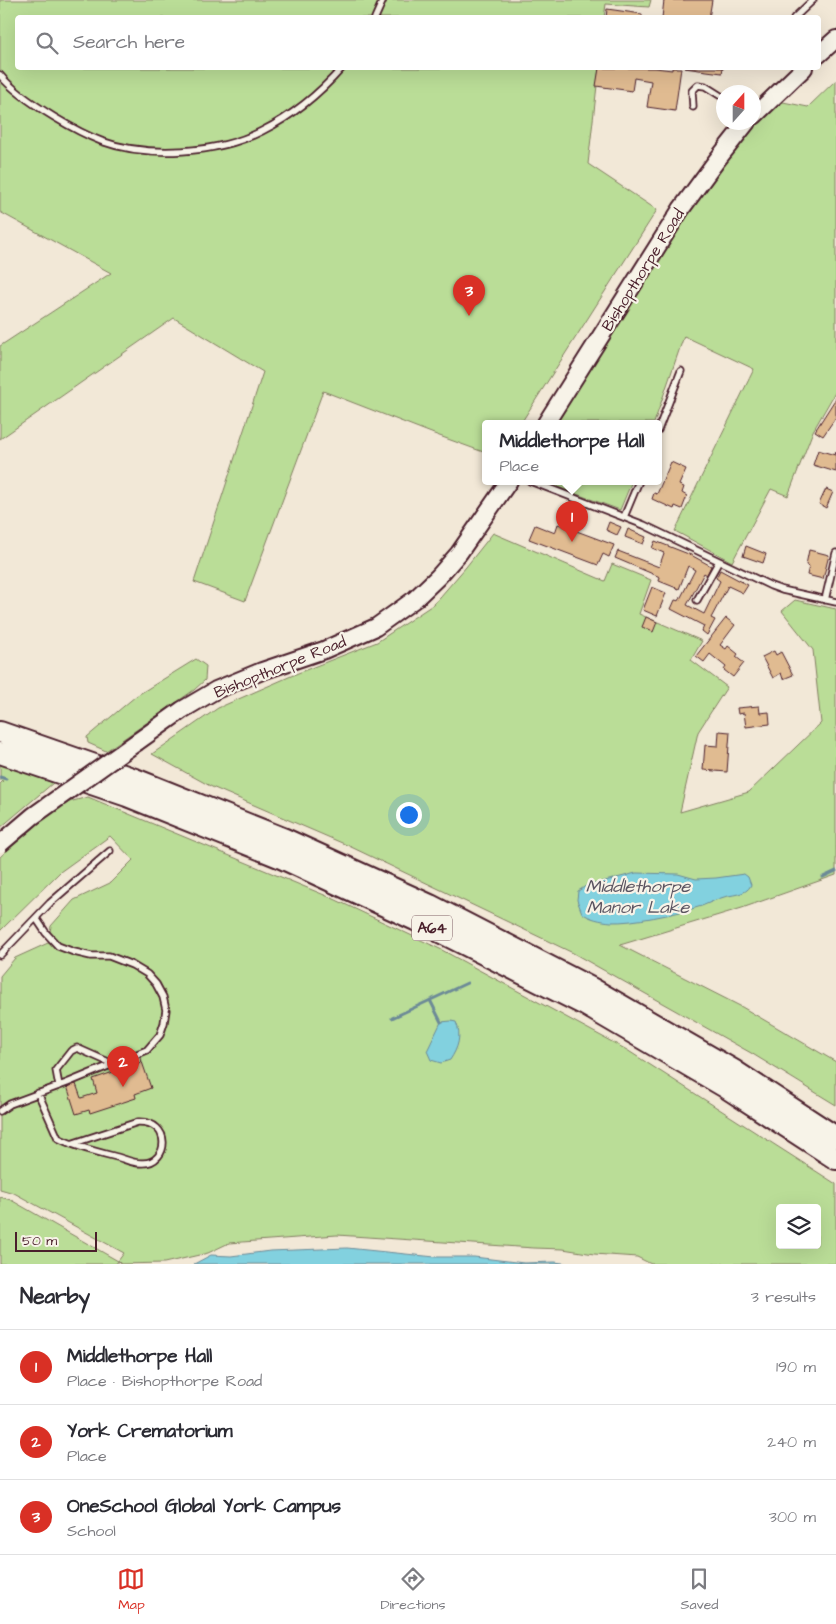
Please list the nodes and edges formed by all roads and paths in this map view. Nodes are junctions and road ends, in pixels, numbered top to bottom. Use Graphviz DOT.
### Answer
graph roads {
  1 [pos="383,0"];
  2 [pos="813,0"];
  3 [pos="376,15"];
  4 [pos="797,15"];
  5 [pos="836,39"];
  6 [pos="821,52"];
  7 [pos="340,70"];
  8 [pos="800,70"];
  9 [pos="0,75"];
  10 [pos="716,93"];
  11 [pos="693,107"];
  12 [pos="761,109"];
  13 [pos="741,130"];
  14 [pos="681,371"];
  15 [pos="548,420"];
  16 [pos="662,420"];
  17 [pos="506,485"];
  18 [pos="540,485"];
  19 [pos="637,485"];
  20 [pos="624,517"];
  21 [pos="836,553"];
  22 [pos="719,561"];
  23 [pos="697,600"];
  24 [pos="825,600"];
  25 [pos="836,602"];
  26 [pos="0,732"];
  27 [pos="0,753"];
  28 [pos="0,844"];
  29 [pos="110,851"];
  30 [pos="36,918"];
  31 [pos="0,955"];
  32 [pos="113,1064"];
  33 [pos="59,1086"];
  34 [pos="38,1094"];
  35 [pos="0,1112"];
  36 [pos="836,1136"];
  37 [pos="70,1144"];
  38 [pos="836,1159"];
  1 -- 3 [label="lane"];
  2 -- 4 [label="lane"];
  5 -- 6 [label="street"];
  7 -- 9 [label="lane"];
  8 -- 12 [label="street"];
  10 -- 11 [label="lane"];
  13 -- 15 [label="street, Bishopthorpe Road"];
  14 -- 16 [label="lane"];
  17 -- 28 [label="street, Bishopthorpe Road, bridge"];
  18 -- 20 [label="lane"];
  19 -- 20 [label="lane"];
  20 -- 22 [label="lane"];
  21 -- 24 [label="lane"];
  22 -- 23 [label="lane"];
  22 -- 24 [label="lane"];
  24 -- 25 [label="lane"];
  26 -- 36 [label="highway, A64"];
  27 -- 38 [label="highway, A64"];
  29 -- 30 [label="lane"];
  30 -- 31 [label="lane"];
  30 -- 32 [label="lane"];
  32 -- 33 [label="lane"];
  32 -- 33 [label="lane"];
  33 -- 34 [label="lane"];
  34 -- 35 [label="lane"];
  34 -- 37 [label="lane"];
  37 -- 37 [label="lane"];
}
